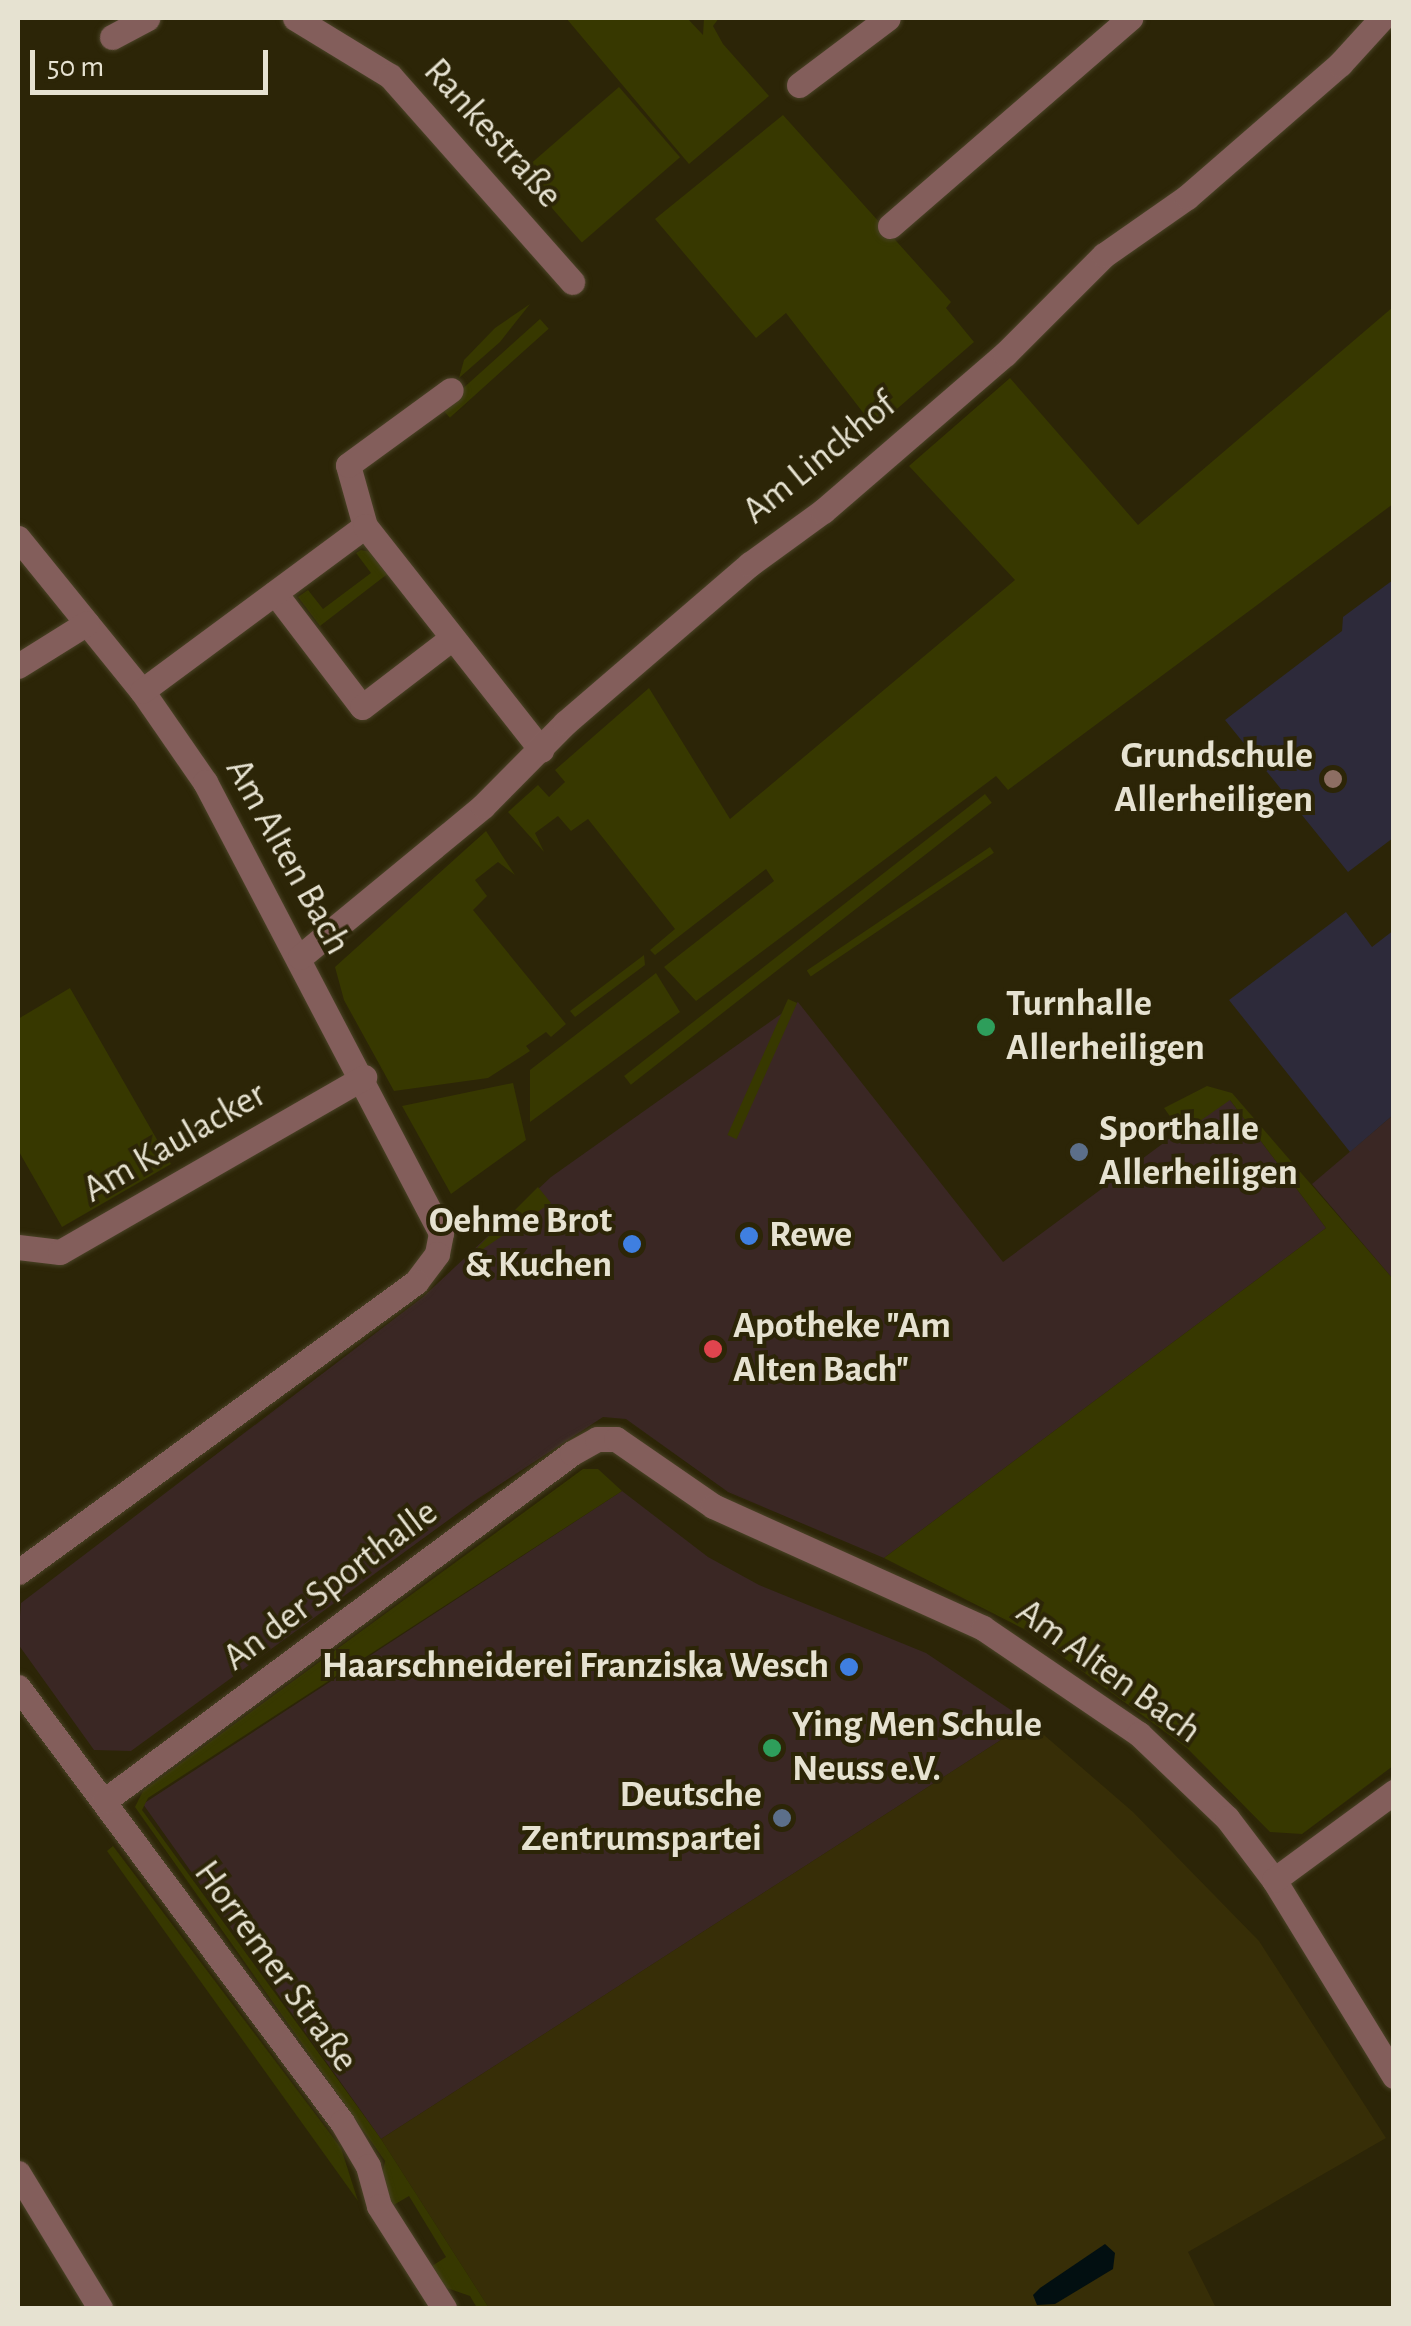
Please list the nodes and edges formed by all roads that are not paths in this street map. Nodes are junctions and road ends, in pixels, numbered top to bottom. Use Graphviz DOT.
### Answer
graph roads {
  1 [pos="147,18"];
  2 [pos="294,18"];
  3 [pos="888,18"];
  4 [pos="1130,18"];
  5 [pos="1382,18"];
  6 [pos="112,38"];
  7 [pos="798,84"];
  8 [pos="890,226"];
  9 [pos="572,282"];
  10 [pos="451,390"];
  11 [pos="364,526"];
  12 [pos="18,538"];
  13 [pos="275,593"];
  14 [pos="86,623"];
  15 [pos="452,638"];
  16 [pos="18,666"];
  17 [pos="142,691"];
  18 [pos="541,750"];
  19 [pos="300,957"];
  20 [pos="364,1077"];
  21 [pos="18,1247"];
  22 [pos="607,1438"];
  23 [pos="18,1572"];
  24 [pos="18,1687"];
  25 [pos="1394,1792"];
  26 [pos="104,1801"];
  27 [pos="1274,1880"];
  28 [pos="1394,2076"];
  29 [pos="21,2188"];
  30 [pos="100,2308"];
  31 [pos="444,2308"];
  1 -- 6 [label="street"];
  2 -- 9 [label="street, Rankestraße"];
  3 -- 7 [label="street"];
  4 -- 8 [label="street"];
  5 -- 18 [label="street, Am Linckhof"];
  10 -- 11 [label="street"];
  11 -- 13 [label="street"];
  11 -- 15 [label="street"];
  12 -- 14 [label="street, Am Alten Bach"];
  13 -- 15 [label="street"];
  13 -- 17 [label="street"];
  14 -- 16 [label="street"];
  14 -- 17 [label="street, Am Alten Bach"];
  15 -- 18 [label="street"];
  17 -- 19 [label="street, Am Alten Bach"];
  18 -- 19 [label="street, Am Linckhof"];
  19 -- 20 [label="street, Am Alten Bach"];
  20 -- 21 [label="street, Am Kaulacker"];
  20 -- 23 [label="street, Am Alten Bach"];
  22 -- 26 [label="street, An der Sporthalle"];
  22 -- 27 [label="street, Am Alten Bach"];
  24 -- 26 [label="street, Horremer Straße"];
  25 -- 27 [label="street"];
  26 -- 31 [label="street, Horremer Straße"];
  27 -- 28 [label="street, Am Alten Bach"];
  29 -- 30 [label="street"];
}
